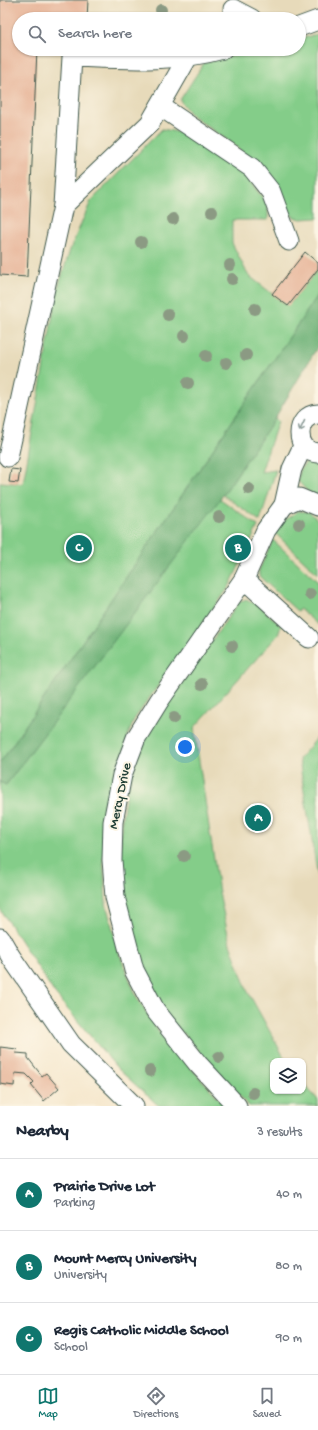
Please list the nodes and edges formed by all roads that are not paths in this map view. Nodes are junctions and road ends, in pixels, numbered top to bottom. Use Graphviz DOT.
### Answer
graph roads {
  1 [pos="232,8"];
  2 [pos="239,12"];
  3 [pos="318,20"];
  4 [pos="306,24"];
  5 [pos="182,56"];
  6 [pos="188,56"];
  7 [pos="160,106"];
  8 [pos="63,206"];
  9 [pos="289,241"];
  10 [pos="318,414"];
  11 [pos="311,450"];
  12 [pos="8,458"];
  13 [pos="284,505"];
  14 [pos="318,506"];
  15 [pos="244,579"];
  16 [pos="309,638"];
  17 [pos="0,938"];
  18 [pos="134,1106"];
  19 [pos="237,1106"];
  1 -- 2 [label="street"];
  3 -- 4 [label="street"];
  5 -- 8 [label="street"];
  6 -- 7 [label="street"];
  7 -- 8 [label="street"];
  7 -- 9 [label="street"];
  8 -- 12 [label="street"];
  10 -- 11 [label="street, one-way"];
  11 -- 13 [label="street"];
  13 -- 14 [label="street"];
  13 -- 15 [label="street, Mercy Drive"];
  15 -- 16 [label="street"];
  15 -- 19 [label="street, Mercy Drive"];
  17 -- 18 [label="street"];
}
